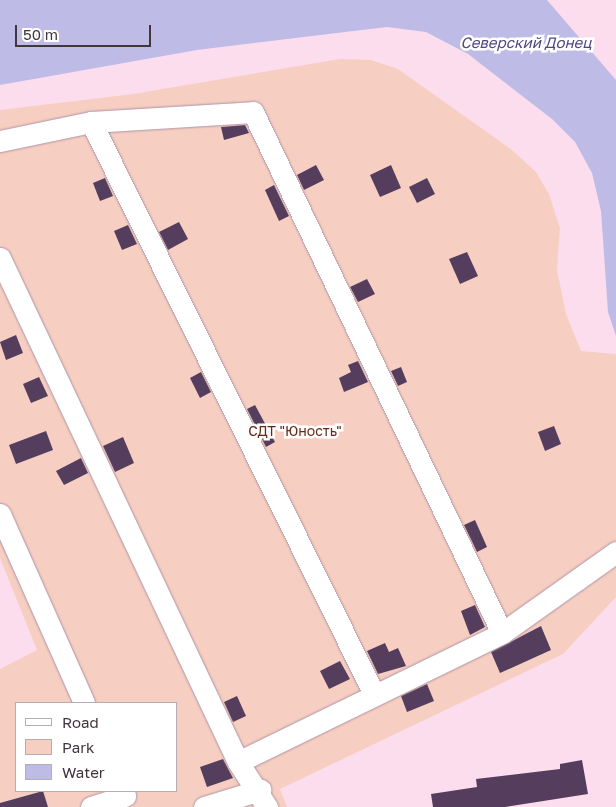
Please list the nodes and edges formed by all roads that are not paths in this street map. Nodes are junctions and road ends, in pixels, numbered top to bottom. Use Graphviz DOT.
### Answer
graph roads {
  1 [pos="91,122"];
  2 [pos="0,140"];
  3 [pos="0,258"];
  4 [pos="0,514"];
  5 [pos="616,552"];
  6 [pos="502,633"];
  7 [pos="373,692"];
  8 [pos="84,702"];
  9 [pos="238,762"];
  10 [pos="126,798"];
  11 [pos="263,798"];
  12 [pos="91,807"];
  13 [pos="204,807"];
  1 -- 2 [label="street"];
  1 -- 6 [label="street"];
  1 -- 7 [label="street"];
  3 -- 9 [label="street"];
  4 -- 8 [label="street"];
  5 -- 6 [label="street"];
  6 -- 7 [label="street"];
  7 -- 9 [label="street"];
  9 -- 11 [label="street"];
  10 -- 12 [label="street"];
  11 -- 13 [label="street"];
}
